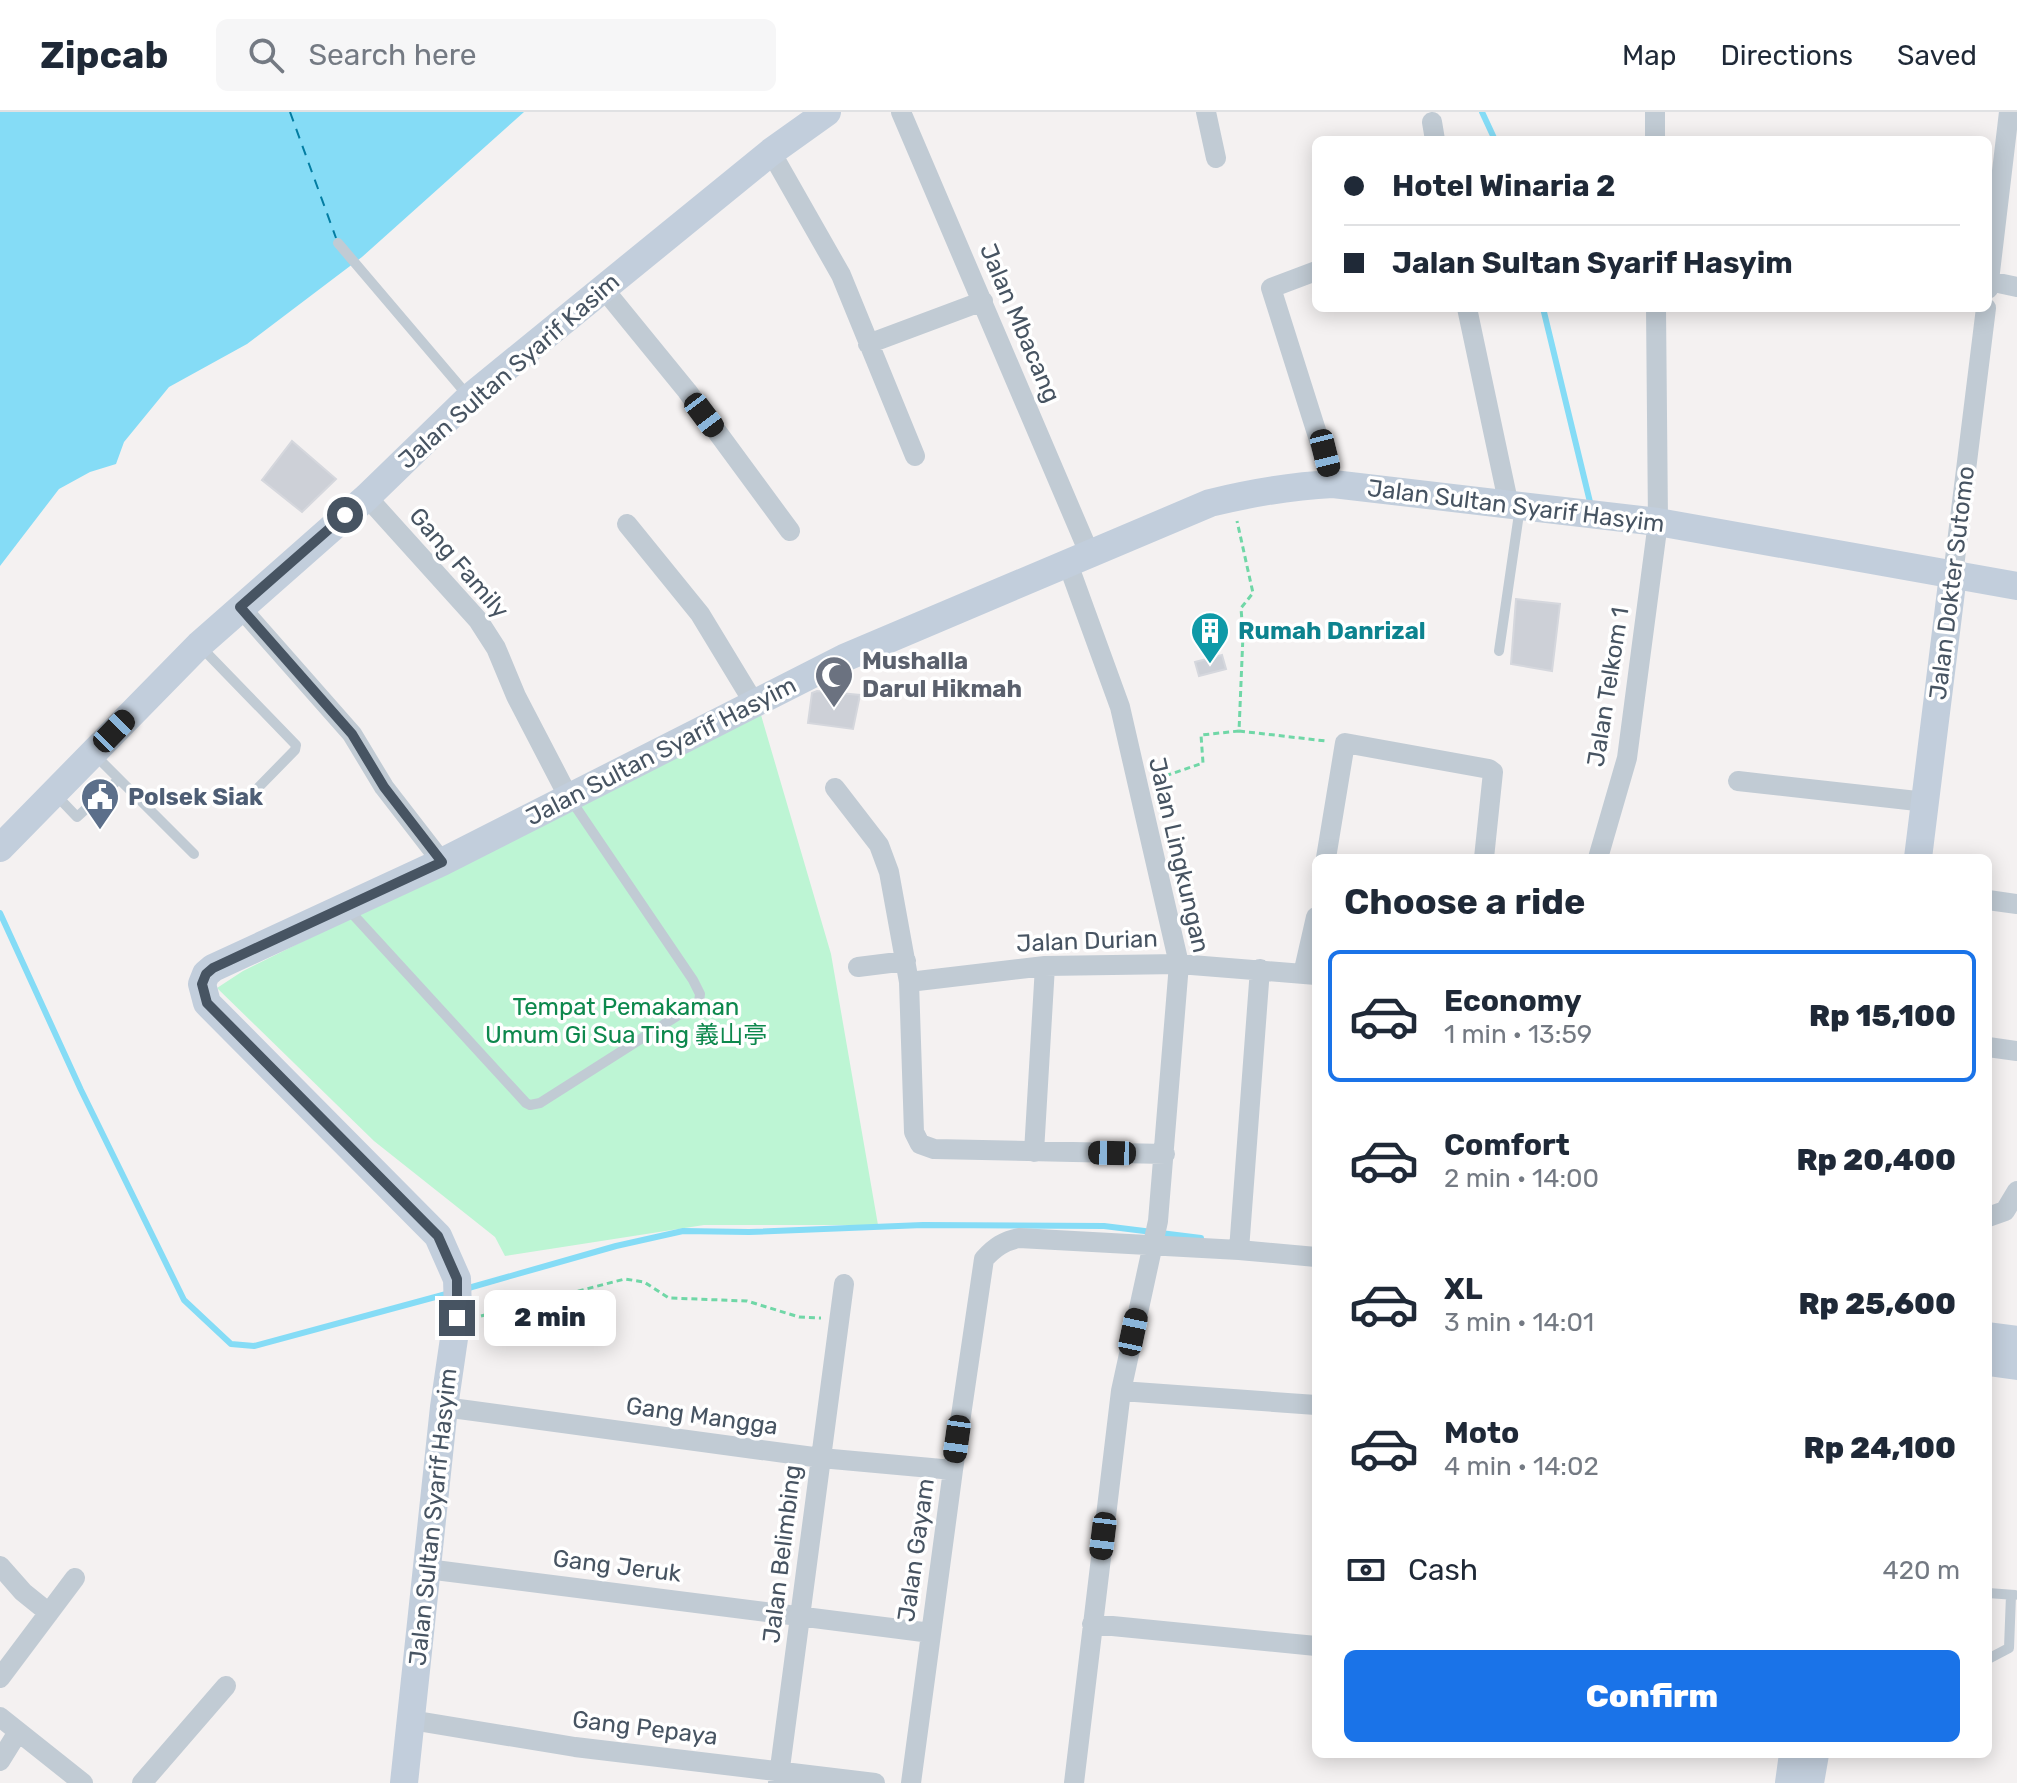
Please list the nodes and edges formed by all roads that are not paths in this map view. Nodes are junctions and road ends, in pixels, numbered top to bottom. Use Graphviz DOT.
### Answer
graph roads {
  1 [pos="827,112"];
  2 [pos="901,112"];
  3 [pos="1206,112"];
  4 [pos="1655,112"];
  5 [pos="2009,112"];
  6 [pos="1655,136"];
  7 [pos="771,152"];
  8 [pos="1216,158"];
  9 [pos="338,243"];
  10 [pos="1992,256"];
  11 [pos="1312,273"];
  12 [pos="1992,282"];
  13 [pos="2017,287"];
  14 [pos="603,288"];
  15 [pos="983,301"];
  16 [pos="1468,312"];
  17 [pos="1656,312"];
  18 [pos="1986,312"];
  19 [pos="868,344"];
  20 [pos="469,398"];
  21 [pos="915,456"];
  22 [pos="1333,484"];
  23 [pos="367,497"];
  24 [pos="1514,507"];
  25 [pos="1658,522"];
  26 [pos="627,524"];
  27 [pos="790,531"];
  28 [pos="1079,560"];
  29 [pos="1953,575"];
  30 [pos="2017,586"];
  31 [pos="240,607"];
  32 [pos="199,645"];
  33 [pos="1499,651"];
  34 [pos="754,703"];
  35 [pos="92,752"];
  36 [pos="118,780"];
  37 [pos="1738,781"];
  38 [pos="835,788"];
  39 [pos="54,792"];
  40 [pos="248,798"];
  41 [pos="569,798"];
  42 [pos="1926,802"];
  43 [pos="0,848"];
  44 [pos="194,854"];
  45 [pos="1327,854"];
  46 [pos="1484,854"];
  47 [pos="1599,854"];
  48 [pos="1919,854"];
  49 [pos="442,862"];
  50 [pos="1992,901"];
  51 [pos="2017,904"];
  52 [pos="347,908"];
  53 [pos="906,961"];
  54 [pos="1179,964"];
  55 [pos="1045,966"];
  56 [pos="858,967"];
  57 [pos="1260,969"];
  58 [pos="1310,974"];
  59 [pos="909,982"];
  60 [pos="1992,1048"];
  61 [pos="2017,1051"];
  62 [pos="1034,1152"];
  63 [pos="1165,1154"];
  64 [pos="2017,1191"];
  65 [pos="1992,1217"];
  66 [pos="1151,1245"];
  67 [pos="1239,1250"];
  68 [pos="1312,1257"];
  69 [pos="844,1284"];
  70 [pos="1992,1337"];
  71 [pos="2017,1340"];
  72 [pos="1992,1363"];
  73 [pos="2017,1366"];
  74 [pos="1121,1391"];
  75 [pos="1312,1405"];
  76 [pos="444,1407"];
  77 [pos="821,1458"];
  78 [pos="953,1470"];
  79 [pos="0,1566"];
  80 [pos="427,1569"];
  81 [pos="75,1578"];
  82 [pos="1992,1593"];
  83 [pos="2014,1595"];
  84 [pos="49,1613"];
  85 [pos="801,1615"];
  86 [pos="1092,1624"];
  87 [pos="931,1633"];
  88 [pos="1312,1646"];
  89 [pos="1992,1657"];
  90 [pos="0,1678"];
  91 [pos="226,1686"];
  92 [pos="0,1717"];
  93 [pos="411,1720"];
  94 [pos="18,1732"];
  95 [pos="1792,1758"];
  96 [pos="1814,1758"];
  97 [pos="0,1761"];
  98 [pos="779,1777"];
  99 [pos="83,1783"];
  100 [pos="142,1783"];
  101 [pos="404,1783"];
  102 [pos="875,1783"];
  103 [pos="911,1783"];
  104 [pos="1074,1783"];
  105 [pos="1789,1783"];
  106 [pos="1810,1783"];
  1 -- 7 [label="street, Jalan Sultan Syarif Kasim"];
  2 -- 15 [label="street, Jalan Mbacang"];
  3 -- 8 [label="street"];
  4 -- 6 [label="street"];
  5 -- 10 [label="street"];
  7 -- 14 [label="street, Jalan Sultan Syarif Kasim"];
  7 -- 19 [label="street"];
  9 -- 20 [label="lane"];
  11 -- 22 [label="street"];
  12 -- 13 [label="street"];
  14 -- 20 [label="street, Jalan Sultan Syarif Kasim"];
  14 -- 27 [label="street"];
  15 -- 19 [label="street"];
  15 -- 28 [label="street, Jalan Mbacang"];
  16 -- 24 [label="street"];
  17 -- 25 [label="street, Jalan Telkom 1"];
  18 -- 29 [label="street, Jalan Dokter Sutomo"];
  19 -- 21 [label="street"];
  20 -- 23 [label="street, Jalan Sultan Syarif Kasim"];
  22 -- 24 [label="street, Jalan Sultan Syarif Hasyim"];
  22 -- 28 [label="street, Jalan Sultan Syarif Hasyim"];
  23 -- 31 [label="street, Jalan Sultan Syarif Kasim"];
  23 -- 41 [label="street, Gang Family"];
  24 -- 25 [label="street, Jalan Sultan Syarif Hasyim"];
  24 -- 33 [label="lane"];
  25 -- 29 [label="street, Jalan Sultan Syarif Hasyim"];
  25 -- 47 [label="street, Jalan Telkom 1"];
  26 -- 34 [label="street"];
  28 -- 34 [label="street, Jalan Sultan Syarif Hasyim"];
  28 -- 54 [label="street, Jalan Lingkungan"];
  29 -- 30 [label="street, Jalan Sultan Syarif Hasyim"];
  29 -- 42 [label="street, Jalan Dokter Sutomo"];
  31 -- 32 [label="street, Jalan Sultan Syarif Kasim"];
  31 -- 49 [label="street"];
  32 -- 35 [label="street, Jalan Sultan Syarif Kasim"];
  32 -- 40 [label="lane"];
  34 -- 41 [label="street, Jalan Sultan Syarif Hasyim"];
  35 -- 36 [label="lane"];
  35 -- 39 [label="street, Jalan Sultan Syarif Kasim"];
  36 -- 39 [label="lane"];
  36 -- 44 [label="lane"];
  37 -- 42 [label="street"];
  38 -- 53 [label="street"];
  39 -- 43 [label="street, Jalan Sultan Syarif Kasim"];
  41 -- 49 [label="street, Jalan Sultan Syarif Hasyim"];
  41 -- 52 [label="lane"];
  42 -- 48 [label="street, Jalan Dokter Sutomo"];
  45 -- 46 [label="street"];
  49 -- 52 [label="street, Jalan Sultan Syarif Hasyim"];
  50 -- 51 [label="street"];
  52 -- 76 [label="street, Jalan Sultan Syarif Hasyim"];
  53 -- 56 [label="street"];
  53 -- 59 [label="street"];
  54 -- 55 [label="street, Jalan Durian"];
  54 -- 57 [label="street, Jalan Durian"];
  54 -- 63 [label="street, Jalan Lingkungan"];
  55 -- 59 [label="street, Jalan Durian"];
  55 -- 62 [label="street"];
  57 -- 58 [label="street, Jalan Durian"];
  57 -- 67 [label="street"];
  59 -- 62 [label="street"];
  60 -- 61 [label="street"];
  62 -- 63 [label="street"];
  63 -- 66 [label="street, Jalan Lingkungan"];
  64 -- 65 [label="street"];
  66 -- 67 [label="street"];
  66 -- 74 [label="street, Jalan Lingkungan"];
  66 -- 78 [label="street, Jalan Gayam"];
  67 -- 68 [label="street"];
  69 -- 77 [label="street, Jalan Belimbing"];
  70 -- 71 [label="street"];
  72 -- 73 [label="street"];
  74 -- 75 [label="street"];
  74 -- 86 [label="street, Jalan Lingkungan"];
  76 -- 77 [label="street, Gang Mangga"];
  76 -- 80 [label="street, Jalan Sultan Syarif Hasyim"];
  77 -- 78 [label="street, Gang Mangga"];
  77 -- 85 [label="street, Jalan Belimbing"];
  78 -- 87 [label="street, Jalan Gayam"];
  79 -- 84 [label="street"];
  80 -- 85 [label="street, Gang Jeruk"];
  80 -- 93 [label="street, Jalan Sultan Syarif Hasyim"];
  81 -- 84 [label="street"];
  82 -- 83 [label="lane"];
  83 -- 89 [label="lane"];
  84 -- 90 [label="street"];
  85 -- 87 [label="street, Gang Jeruk"];
  85 -- 98 [label="street, Jalan Belimbing"];
  86 -- 88 [label="street"];
  86 -- 104 [label="street, Jalan Lingkungan"];
  87 -- 103 [label="street, Jalan Gayam"];
  91 -- 100 [label="street"];
  92 -- 94 [label="street"];
  93 -- 98 [label="street, Gang Pepaya"];
  93 -- 101 [label="street, Jalan Sultan Syarif Hasyim"];
  94 -- 97 [label="street"];
  94 -- 99 [label="street"];
  95 -- 105 [label="street"];
  96 -- 106 [label="street"];
  98 -- 102 [label="street, Gang Pepaya"];
}
